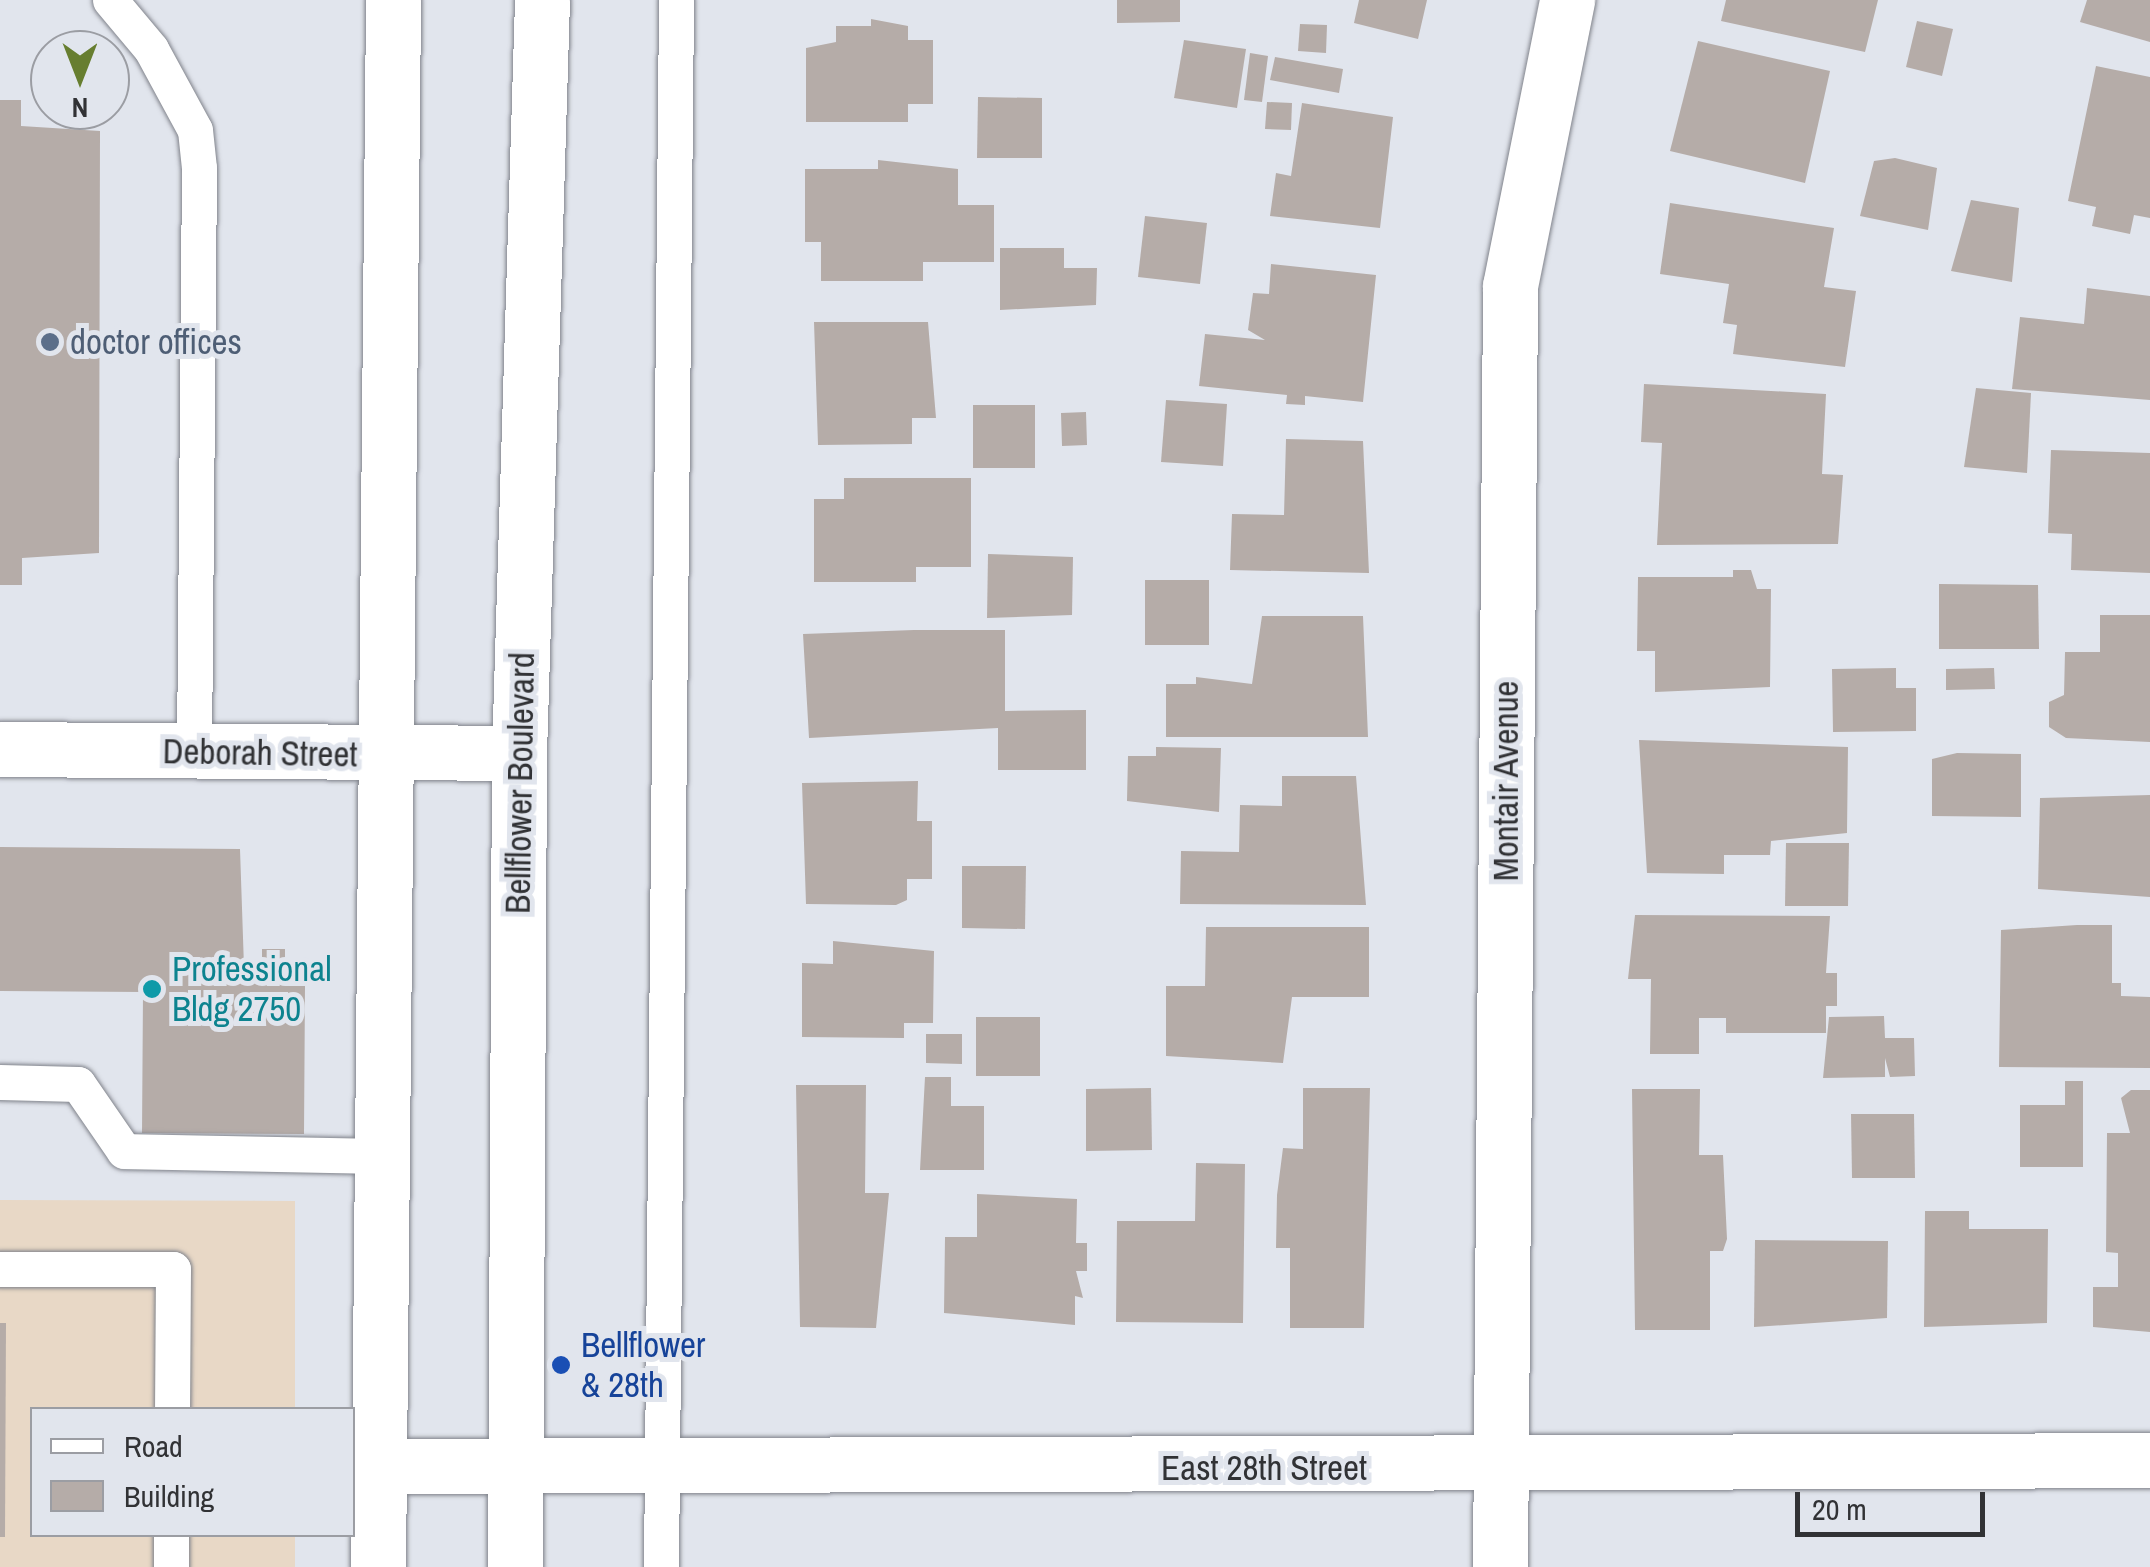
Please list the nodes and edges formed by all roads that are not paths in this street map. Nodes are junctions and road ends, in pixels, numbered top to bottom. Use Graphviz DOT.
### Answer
graph roads {
  1 [pos="110,0"];
  2 [pos="393,0"];
  3 [pos="542,0"];
  4 [pos="676,0"];
  5 [pos="1567,0"];
  6 [pos="0,749"];
  7 [pos="194,752"];
  8 [pos="519,753"];
  9 [pos="380,754"];
  10 [pos="0,1082"];
  11 [pos="377,1156"];
  12 [pos="0,1268"];
  13 [pos="172,1407"];
  14 [pos="2150,1460"];
  15 [pos="515,1465"];
  16 [pos="366,1466"];
  17 [pos="662,1467"];
  18 [pos="1501,1468"];
  19 [pos="171,1537"];
  20 [pos="171,1567"];
  21 [pos="378,1567"];
  22 [pos="514,1567"];
  23 [pos="662,1567"];
  24 [pos="1500,1567"];
  1 -- 7 [label="lane"];
  2 -- 9 [label="street"];
  3 -- 8 [label="street, Bellflower Boulevard"];
  4 -- 17 [label="lane"];
  5 -- 18 [label="street, Montair Avenue"];
  6 -- 7 [label="street, Deborah Street"];
  7 -- 9 [label="street, Deborah Street"];
  8 -- 9 [label="street, Deborah Street"];
  8 -- 15 [label="street, Bellflower Boulevard"];
  9 -- 11 [label="street"];
  10 -- 11 [label="lane"];
  11 -- 16 [label="street"];
  12 -- 13 [label="lane"];
  14 -- 18 [label="street, East 28th Street"];
  15 -- 16 [label="street, East 28th Street"];
  15 -- 17 [label="street, East 28th Street"];
  15 -- 22 [label="street, Bellflower Boulevard"];
  16 -- 21 [label="street"];
  17 -- 18 [label="street, East 28th Street"];
  17 -- 23 [label="lane"];
  18 -- 24 [label="street, Montair Avenue"];
  19 -- 20 [label="lane"];
}
